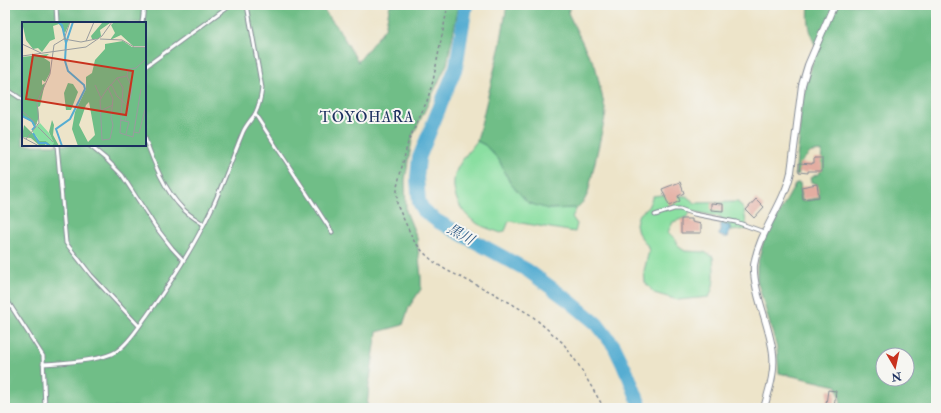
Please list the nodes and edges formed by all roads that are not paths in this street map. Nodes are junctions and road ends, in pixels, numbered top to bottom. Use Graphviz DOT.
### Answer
graph roads {
  1 [pos="56,5"];
  2 [pos="144,5"];
  3 [pos="230,5"];
  4 [pos="247,5"];
  5 [pos="834,5"];
  6 [pos="57,22"];
  7 [pos="142,22"];
  8 [pos="146,66"];
  9 [pos="5,88"];
  10 [pos="22,99"];
  11 [pos="254,114"];
  12 [pos="146,140"];
  13 [pos="57,146"];
  14 [pos="90,146"];
  15 [pos="655,214"];
  16 [pos="203,224"];
  17 [pos="332,232"];
  18 [pos="766,232"];
  19 [pos="183,260"];
  20 [pos="5,297"];
  21 [pos="139,326"];
  22 [pos="43,364"];
  23 [pos="45,408"];
  24 [pos="764,408"];
  1 -- 6 [label="lane"];
  2 -- 7 [label="lane"];
  3 -- 8 [label="lane"];
  4 -- 11 [label="lane"];
  5 -- 18 [label="street"];
  9 -- 10 [label="lane"];
  11 -- 16 [label="lane"];
  11 -- 17 [label="lane"];
  12 -- 16 [label="lane"];
  13 -- 21 [label="lane"];
  14 -- 19 [label="lane"];
  15 -- 18 [label="lane"];
  16 -- 19 [label="lane"];
  18 -- 24 [label="street"];
  19 -- 21 [label="lane"];
  20 -- 22 [label="lane"];
  21 -- 22 [label="lane"];
  22 -- 23 [label="lane"];
}
